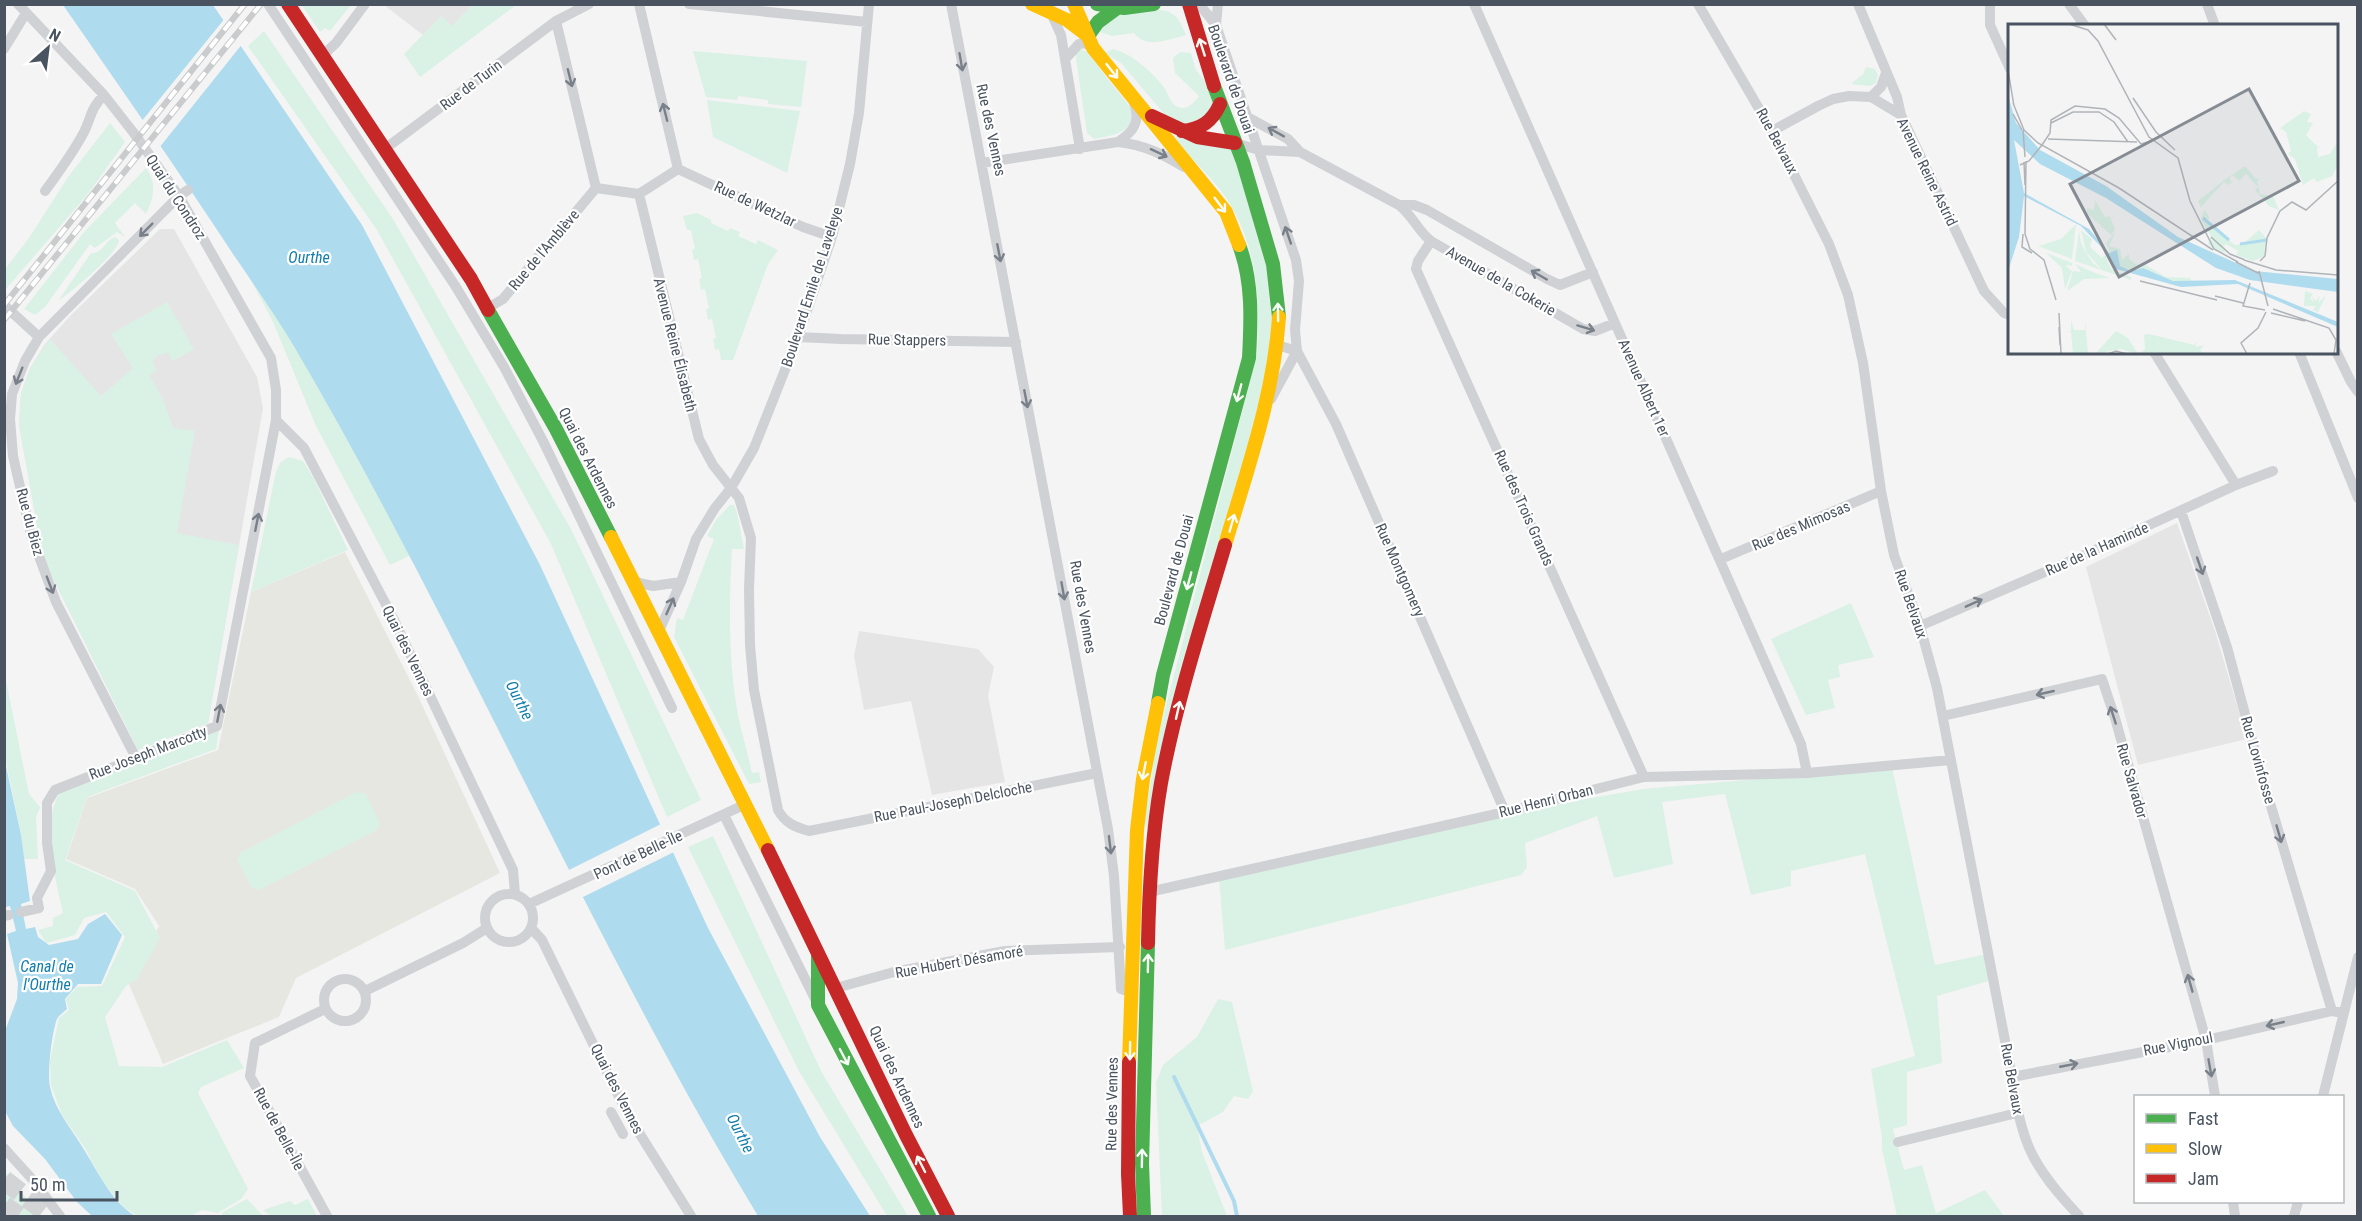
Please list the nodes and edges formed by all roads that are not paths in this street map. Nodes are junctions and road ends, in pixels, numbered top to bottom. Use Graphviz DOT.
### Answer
graph roads {
  1 [pos="18,4"];
  2 [pos="268,4"];
  3 [pos="288,4"];
  4 [pos="365,4"];
  5 [pos="589,4"];
  6 [pos="639,4"];
  7 [pos="689,4"];
  8 [pos="868,4"];
  9 [pos="951,4"];
  10 [pos="1032,4"];
  11 [pos="1074,4"];
  12 [pos="1097,4"];
  13 [pos="1154,4"];
  14 [pos="1189,4"];
  15 [pos="1199,4"];
  16 [pos="1218,4"];
  17 [pos="1474,4"];
  18 [pos="1698,4"];
  19 [pos="1858,4"];
  20 [pos="1989,4"];
  21 [pos="2069,4"];
  22 [pos="2207,4"];
  23 [pos="1117,8"];
  24 [pos="1050,11"];
  25 [pos="26,13"];
  26 [pos="556,21"];
  27 [pos="867,22"];
  28 [pos="2084,24"];
  29 [pos="2214,24"];
  30 [pos="1216,25"];
  31 [pos="1091,42"];
  32 [pos="4,49"];
  33 [pos="323,55"];
  34 [pos="1066,57"];
  35 [pos="2008,65"];
  36 [pos="1886,73"];
  37 [pos="104,95"];
  38 [pos="1131,95"];
  39 [pos="1871,97"];
  40 [pos="1220,104"];
  41 [pos="1144,111"];
  42 [pos="1901,115"];
  43 [pos="1249,118"];
  44 [pos="1181,131"];
  45 [pos="1772,131"];
  46 [pos="1118,142"];
  47 [pos="1235,143"];
  48 [pos="386,148"];
  49 [pos="1080,149"];
  50 [pos="1259,150"];
  51 [pos="1300,152"];
  52 [pos="982,163"];
  53 [pos="678,169"];
  54 [pos="1195,174"];
  55 [pos="596,188"];
  56 [pos="45,191"];
  57 [pos="183,193"];
  58 [pos="639,194"];
  59 [pos="1400,205"];
  60 [pos="832,237"];
  61 [pos="1431,241"];
  62 [pos="1593,272"];
  63 [pos="4,305"];
  64 [pos="488,308"];
  65 [pos="2008,314"];
  66 [pos="1615,323"];
  67 [pos="39,336"];
  68 [pos="798,337"];
  69 [pos="1016,342"];
  70 [pos="1277,345"];
  71 [pos="1297,351"];
  72 [pos="2338,353"];
  73 [pos="2155,354"];
  74 [pos="2300,354"];
  75 [pos="2358,392"];
  76 [pos="1265,410"];
  77 [pos="276,420"];
  78 [pos="2273,471"];
  79 [pos="2236,485"];
  80 [pos="731,488"];
  81 [pos="1881,491"];
  82 [pos="2358,498"];
  83 [pos="2181,511"];
  84 [pos="1720,560"];
  85 [pos="635,582"];
  86 [pos="681,582"];
  87 [pos="1920,626"];
  88 [pos="659,631"];
  89 [pos="672,708"];
  90 [pos="1943,716"];
  91 [pos="136,758"];
  92 [pos="1951,760"];
  93 [pos="1098,773"];
  94 [pos="1807,773"];
  95 [pos="1644,777"];
  96 [pos="746,804"];
  97 [pos="1505,812"];
  98 [pos="724,815"];
  99 [pos="1149,892"];
  100 [pos="515,894"];
  101 [pos="529,904"];
  102 [pos="21,912"];
  103 [pos="487,928"];
  104 [pos="531,928"];
  105 [pos="1120,947"];
  106 [pos="818,950"];
  107 [pos="2358,957"];
  108 [pos="836,988"];
  109 [pos="365,991"];
  110 [pos="1130,992"];
  111 [pos="818,1005"];
  112 [pos="325,1009"];
  113 [pos="2332,1011"];
  114 [pos="2343,1013"];
  115 [pos="2205,1040"];
  116 [pos="2012,1077"];
  117 [pos="2215,1095"];
  118 [pos="2323,1095"];
  119 [pos="611,1112"];
  120 [pos="2017,1113"];
  121 [pos="623,1134"];
  122 [pos="1898,1143"];
  123 [pos="4,1148"];
  124 [pos="60,1216"];
  125 [pos="327,1216"];
  126 [pos="690,1216"];
  127 [pos="929,1216"];
  128 [pos="948,1216"];
  129 [pos="1130,1216"];
  130 [pos="1144,1216"];
  131 [pos="2079,1216"];
  1 -- 25 [label="street, Quai du Condroz"];
  2 -- 89 [label="street"];
  3 -- 33 [label="main road, Quai des Ardennes"];
  4 -- 33 [label="street"];
  5 -- 26 [label="street"];
  53 -- 6 [label="street, one-way"];
  7 -- 27 [label="street"];
  8 -- 27 [label="street, Boulevard Emile de Laveleye"];
  9 -- 52 [label="street, Rue des Vennes, one-way"];
  10 -- 24 [label="main road"];
  11 -- 31 [label="main road, Boulevard de Douai"];
  12 -- 23 [label="main road"];
  13 -- 23 [label="main road"];
  40 -- 14 [label="main road, Boulevard de Douai, one-way"];
  15 -- 30 [label="street"];
  16 -- 30 [label="street"];
  17 -- 62 [label="street, Avenue Albert 1er"];
  18 -- 45 [label="street, Rue Belvaux"];
  19 -- 36 [label="street"];
  20 -- 35 [label="street"];
  21 -- 28 [label="street"];
  22 -- 29 [label="street"];
  23 -- 31 [label="main road"];
  24 -- 31 [label="main road"];
  24 -- 34 [label="street"];
  25 -- 32 [label="street"];
  25 -- 37 [label="street, Quai du Condroz"];
  26 -- 48 [label="street, Rue de Turin"];
  26 -- 55 [label="street, one-way"];
  27 -- 60 [label="street, Boulevard Emile de Laveleye"];
  30 -- 43 [label="street, Boulevard de Douai"];
  31 -- 34 [label="street"];
  31 -- 38 [label="main road, Boulevard de Douai, one-way"];
  33 -- 48 [label="main road, Quai des Ardennes"];
  34 -- 49 [label="street"];
  36 -- 39 [label="street"];
  36 -- 42 [label="street"];
  37 -- 56 [label="street"];
  37 -- 57 [label="street, Quai du Condroz"];
  38 -- 41 [label="main road, Boulevard de Douai"];
  38 -- 46 [label="street"];
  39 -- 42 [label="street, Avenue Reine Astrid"];
  39 -- 45 [label="street"];
  40 -- 44 [label="main road"];
  40 -- 47 [label="main road, Boulevard de Douai"];
  41 -- 44 [label="main road"];
  41 -- 54 [label="main road, Boulevard de Douai"];
  42 -- 65 [label="street, Avenue Reine Astrid"];
  43 -- 50 [label="street, Boulevard de Douai"];
  51 -- 43 [label="street, Avenue de la Cokerie, one-way"];
  44 -- 47 [label="main road"];
  45 -- 81 [label="street, Rue Belvaux"];
  46 -- 49 [label="street"];
  46 -- 54 [label="street, Boulevard de Douai, one-way"];
  47 -- 50 [label="street, Avenue de la Cokerie"];
  70 -- 47 [label="main road, Boulevard de Douai, one-way"];
  48 -- 64 [label="main road, Quai des Ardennes"];
  49 -- 52 [label="street"];
  50 -- 51 [label="street, Avenue de la Cokerie"];
  71 -- 50 [label="street, Boulevard de Douai, one-way"];
  51 -- 59 [label="street, Avenue de la Cokerie"];
  52 -- 69 [label="street, Rue des Vennes, one-way"];
  53 -- 58 [label="street"];
  53 -- 60 [label="street, Rue de Wetzlar"];
  54 -- 110 [label="main road, Boulevard de Douai, one-way"];
  55 -- 58 [label="street"];
  55 -- 64 [label="street, Rue de l'Amblève"];
  57 -- 67 [label="street, Rue du Biez, one-way"];
  57 -- 77 [label="street, Quai du Condroz"];
  58 -- 80 [label="street, Avenue Reine Élisabeth"];
  59 -- 61 [label="street, Avenue de la Cokerie"];
  62 -- 59 [label="street, Avenue de la Cokerie, one-way"];
  60 -- 68 [label="street, Boulevard Emile de Laveleye"];
  61 -- 66 [label="street, Avenue de la Cokerie, one-way"];
  61 -- 95 [label="street, Rue des Trois Grands"];
  62 -- 66 [label="street, Avenue Albert 1er"];
  63 -- 67 [label="street"];
  64 -- 85 [label="main road, Quai des Ardennes"];
  66 -- 84 [label="street, Avenue Albert 1er"];
  67 -- 91 [label="street, Rue du Biez, one-way"];
  68 -- 69 [label="street, Rue Stappers"];
  68 -- 80 [label="street, Boulevard Emile de Laveleye"];
  69 -- 93 [label="street, Rue des Vennes, one-way"];
  70 -- 71 [label="street"];
  70 -- 76 [label="main road, Boulevard de Douai"];
  71 -- 76 [label="street, Boulevard de Douai"];
  71 -- 97 [label="street, Rue Montgomery"];
  72 -- 75 [label="street"];
  73 -- 79 [label="street"];
  74 -- 82 [label="street"];
  99 -- 76 [label="main road, Boulevard de Douai, one-way"];
  91 -- 77 [label="street, Rue Joseph Marcotty, one-way"];
  77 -- 100 [label="street, Quai des Vennes"];
  78 -- 79 [label="street, Rue de la Haminde"];
  79 -- 83 [label="street, Rue de la Haminde"];
  80 -- 86 [label="street, Boulevard Emile de Laveleye"];
  80 -- 93 [label="street, Rue Paul-Joseph Delcloche"];
  81 -- 84 [label="street, Rue des Mimosas"];
  81 -- 87 [label="street, Rue Belvaux"];
  87 -- 83 [label="street, Rue de la Haminde, one-way"];
  83 -- 113 [label="street, Rue Lovinfosse, one-way"];
  84 -- 94 [label="street, Avenue Albert 1er"];
  85 -- 86 [label="street"];
  85 -- 88 [label="main road, Quai des Ardennes"];
  88 -- 86 [label="street, Boulevard Emile de Laveleye, one-way"];
  87 -- 90 [label="street, Rue Belvaux"];
  88 -- 96 [label="main road, Quai des Ardennes"];
  90 -- 92 [label="street, Rue Belvaux"];
  115 -- 90 [label="street, Rue Salvador, one-way"];
  91 -- 102 [label="street, Rue Joseph Marcotty"];
  92 -- 94 [label="street, Rue Henri Orban"];
  92 -- 116 [label="street, Rue Belvaux"];
  93 -- 105 [label="street, Rue des Vennes, one-way"];
  94 -- 95 [label="street, Rue Henri Orban"];
  95 -- 97 [label="street, Rue Henri Orban"];
  96 -- 98 [label="street, Pont de Belle-Île"];
  96 -- 106 [label="main road, Quai des Ardennes"];
  97 -- 99 [label="street, Rue Henri Orban"];
  98 -- 101 [label="street, Pont de Belle-Île"];
  98 -- 111 [label="street, Quai des Ardennes"];
  130 -- 99 [label="main road, Rue des Vennes, one-way"];
  100 -- 101 [label="street"];
  100 -- 103 [label="street"];
  101 -- 104 [label="street"];
  103 -- 104 [label="street"];
  103 -- 109 [label="street"];
  104 -- 126 [label="street, Quai des Vennes"];
  105 -- 108 [label="street, Rue Hubert Désamoré"];
  105 -- 110 [label="street, Rue des Vennes"];
  106 -- 108 [label="main road, Quai des Ardennes"];
  106 -- 111 [label="main road, Quai des Ardennes"];
  107 -- 114 [label="street"];
  128 -- 108 [label="main road, Quai des Ardennes, one-way"];
  109 -- 112 [label="street"];
  109 -- 112 [label="street"];
  110 -- 129 [label="main road, Rue des Vennes, one-way"];
  111 -- 127 [label="main road, Quai des Ardennes, one-way"];
  112 -- 125 [label="street, Rue de Belle-Île"];
  113 -- 114 [label="street, Rue Vignoul"];
  113 -- 115 [label="street, Rue Vignoul, one-way"];
  114 -- 118 [label="street"];
  116 -- 115 [label="street, Rue Vignoul, one-way"];
  115 -- 117 [label="street, one-way"];
  116 -- 120 [label="street, Rue Belvaux"];
  119 -- 121 [label="street"];
  120 -- 122 [label="street"];
  120 -- 131 [label="street, Rue Belvaux"];
  123 -- 124 [label="street"];
}
